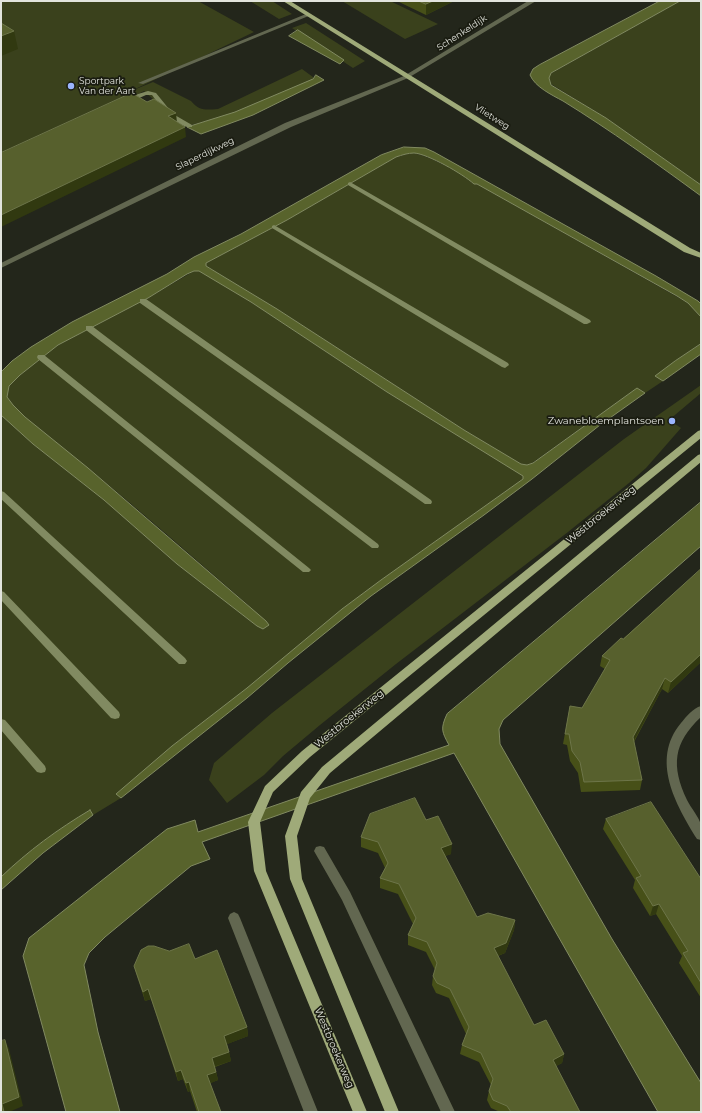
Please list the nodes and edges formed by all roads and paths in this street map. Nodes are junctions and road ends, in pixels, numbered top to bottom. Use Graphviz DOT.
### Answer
graph roads {
  1 [pos="286,1"];
  2 [pos="533,1"];
  3 [pos="308,15"];
  4 [pos="421,68"];
  5 [pos="406,76"];
  6 [pos="141,83"];
  7 [pos="687,250"];
  8 [pos="701,256"];
  9 [pos="701,263"];
  10 [pos="1,266"];
  11 [pos="701,434"];
  12 [pos="701,457"];
  13 [pos="701,710"];
  14 [pos="701,835"];
  15 [pos="320,851"];
  16 [pos="234,918"];
  17 [pos="311,1112"];
  18 [pos="360,1112"];
  19 [pos="392,1112"];
  20 [pos="448,1112"];
  1 -- 3 [label="main road, Vlietweg"];
  2 -- 4 [label="street, Schenkeldijk"];
  3 -- 5 [label="main road, Vlietweg"];
  3 -- 6 [label="street"];
  4 -- 5 [label="street, Slaperdijkweg"];
  5 -- 7 [label="main road, Vlietweg"];
  5 -- 10 [label="street, Slaperdijkweg"];
  7 -- 8 [label="main road, Vlietweg"];
  7 -- 9 [label="main road, Vlietweg"];
  11 -- 18 [label="main road, Westbroekerweg"];
  12 -- 19 [label="main road, Westbroekerweg"];
  13 -- 14 [label="street"];
  15 -- 20 [label="street"];
  16 -- 17 [label="street"];
}
